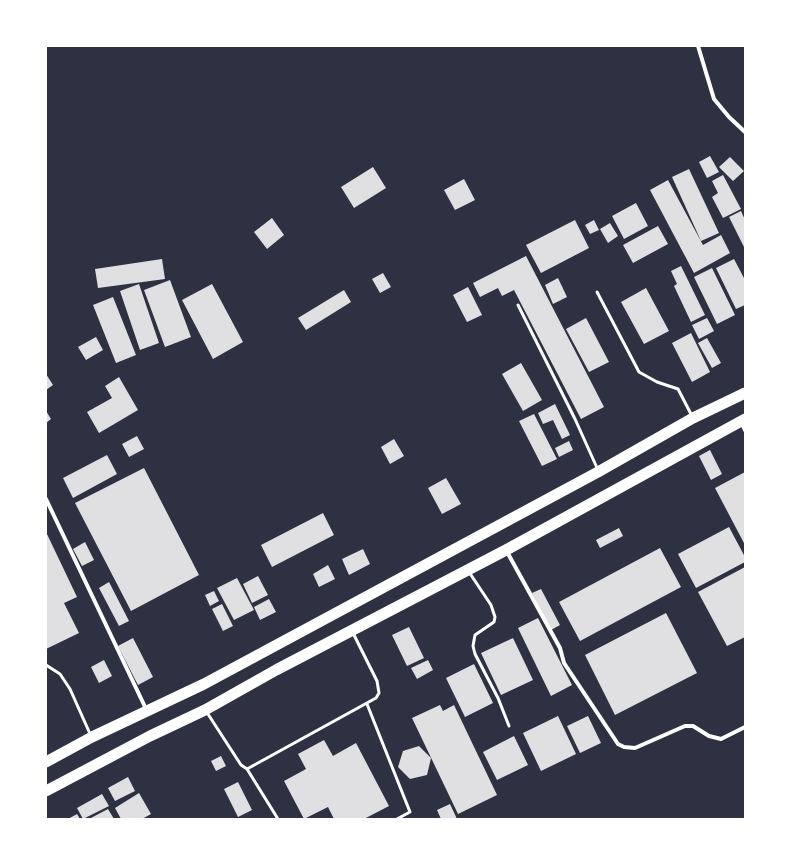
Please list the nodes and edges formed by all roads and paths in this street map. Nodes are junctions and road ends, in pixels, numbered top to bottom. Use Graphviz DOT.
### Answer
graph roads {
  1 [pos="698,46"];
  2 [pos="745,132"];
  3 [pos="597,292"];
  4 [pos="518,305"];
  5 [pos="745,393"];
  6 [pos="693,418"];
  7 [pos="743,424"];
  8 [pos="598,472"];
  9 [pos="46,499"];
  10 [pos="506,550"];
  11 [pos="468,570"];
  12 [pos="352,630"];
  13 [pos="46,664"];
  14 [pos="367,704"];
  15 [pos="205,710"];
  16 [pos="147,711"];
  17 [pos="509,726"];
  18 [pos="745,727"];
  19 [pos="92,737"];
  20 [pos="46,762"];
  21 [pos="247,769"];
  22 [pos="46,791"];
  23 [pos="278,819"];
  24 [pos="397,819"];
  1 -- 2 [label="street"];
  3 -- 6 [label="lane"];
  4 -- 8 [label="lane"];
  5 -- 6 [label="highway"];
  6 -- 8 [label="highway"];
  7 -- 10 [label="highway"];
  8 -- 16 [label="highway"];
  9 -- 16 [label="street"];
  10 -- 11 [label="highway"];
  10 -- 18 [label="street"];
  11 -- 12 [label="highway"];
  11 -- 17 [label="lane"];
  12 -- 14 [label="lane"];
  12 -- 15 [label="highway"];
  13 -- 19 [label="lane"];
  14 -- 21 [label="lane"];
  14 -- 24 [label="lane"];
  15 -- 21 [label="lane"];
  15 -- 22 [label="highway"];
  16 -- 19 [label="highway"];
  19 -- 20 [label="highway"];
  21 -- 23 [label="lane"];
}
